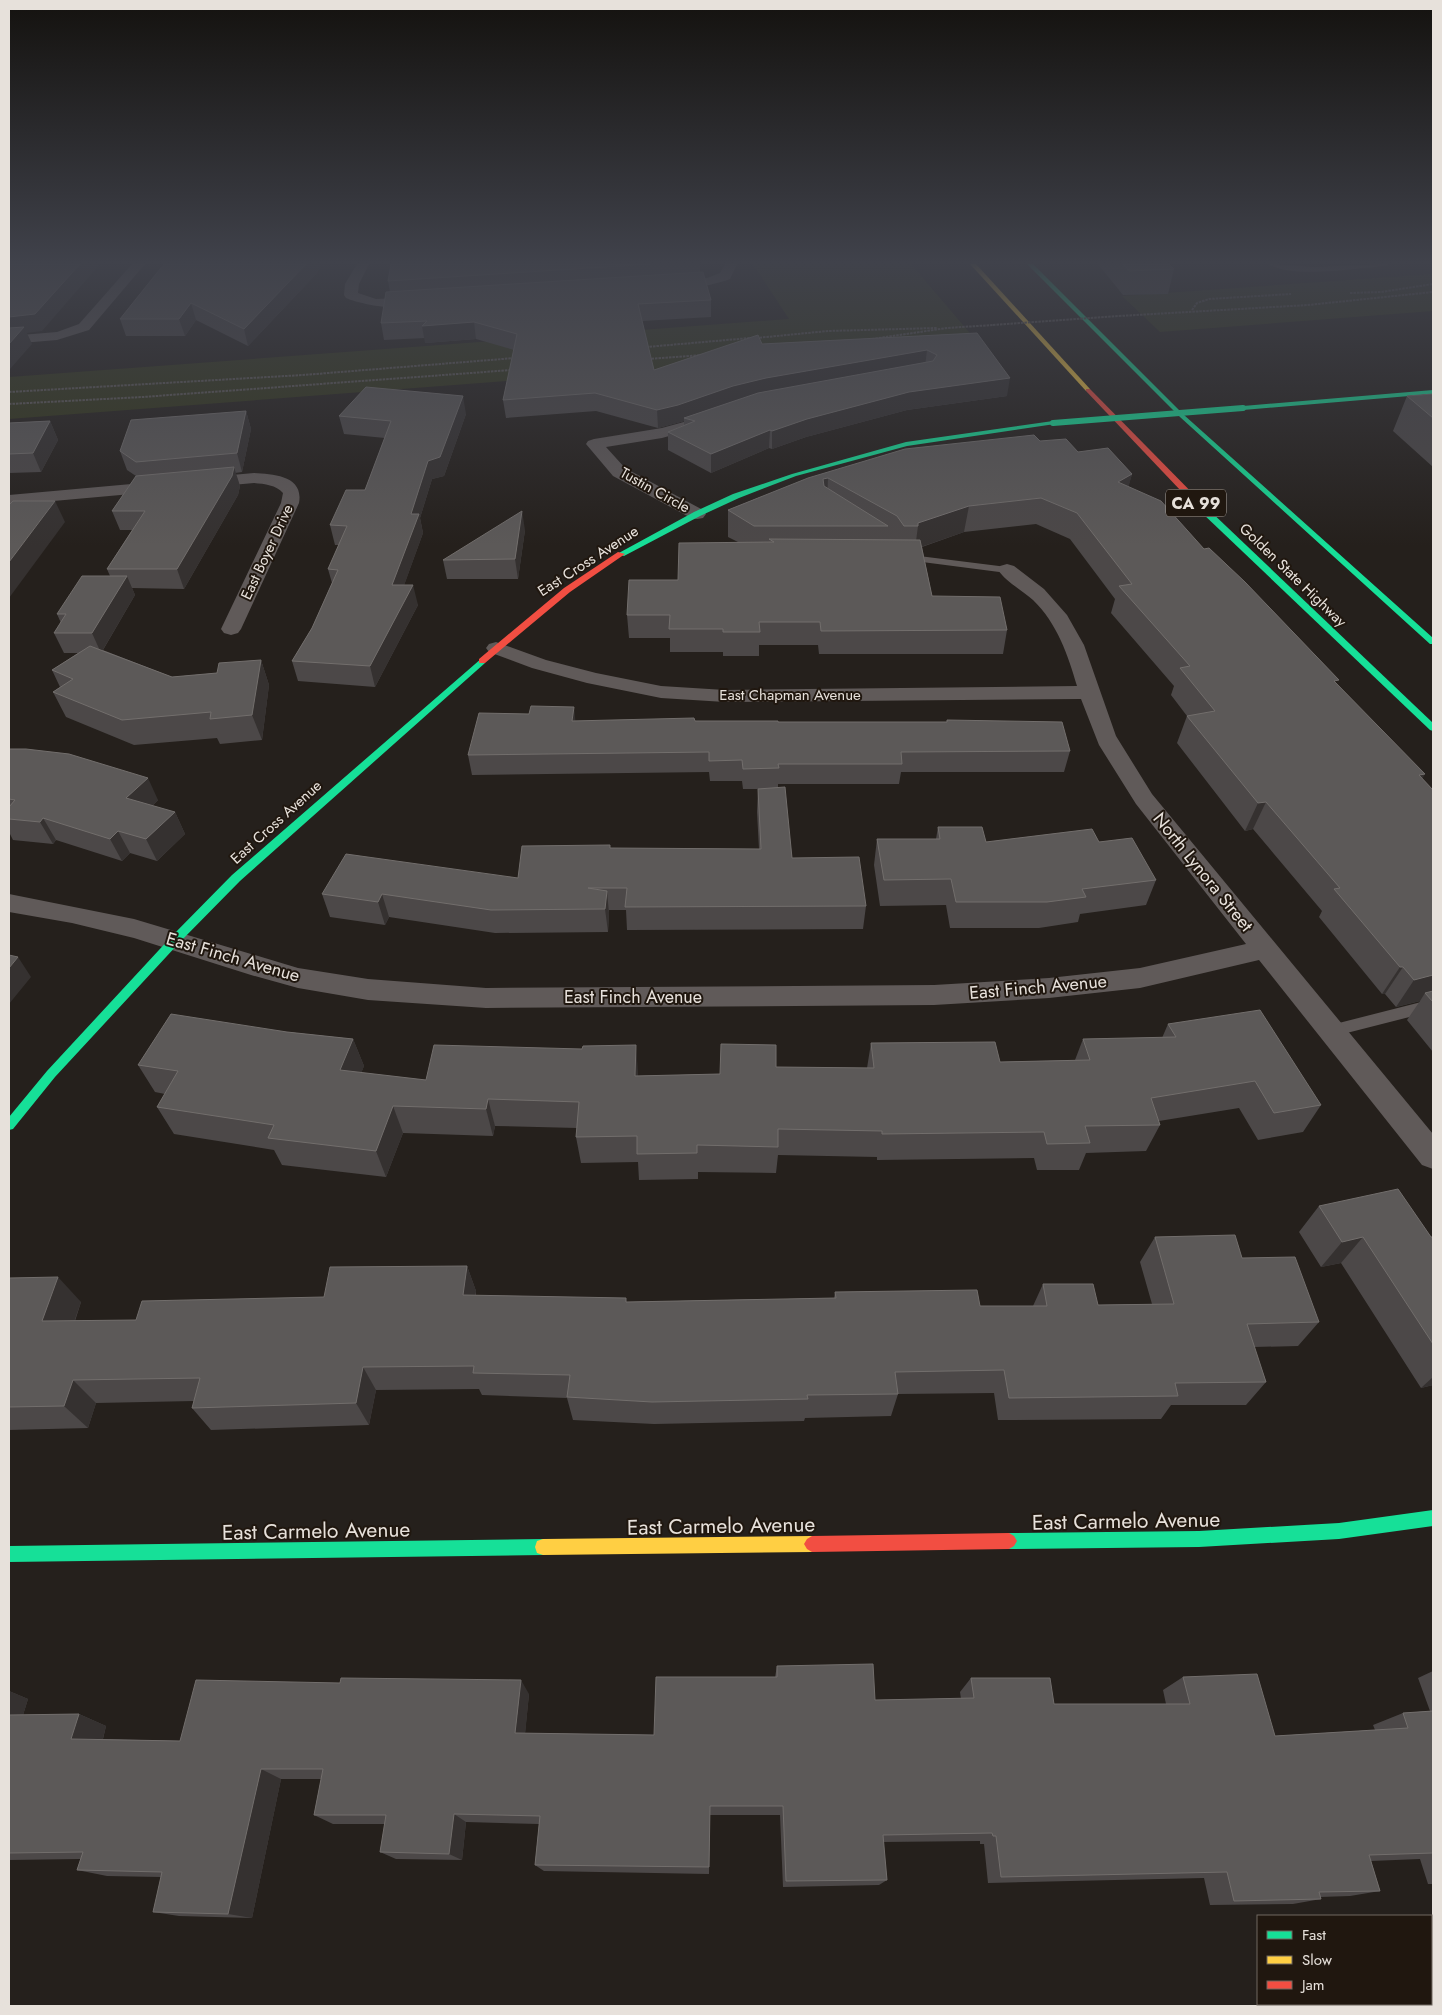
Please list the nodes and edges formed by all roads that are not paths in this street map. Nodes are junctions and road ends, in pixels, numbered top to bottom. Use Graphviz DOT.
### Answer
graph roads {
  1 [pos="1057,358"];
  2 [pos="1122,358"];
  3 [pos="1433,392"];
  4 [pos="716,416"];
  5 [pos="9,500"];
  6 [pos="697,514"];
  7 [pos="894,555"];
  8 [pos="1007,570"];
  9 [pos="231,629"];
  10 [pos="1433,642"];
  11 [pos="496,648"];
  12 [pos="1091,692"];
  13 [pos="1433,728"];
  14 [pos="9,903"];
  15 [pos="175,940"];
  16 [pos="1265,950"];
  17 [pos="1433,1005"];
  18 [pos="1331,1031"];
  19 [pos="9,1125"];
  20 [pos="1433,1156"];
  21 [pos="1433,1518"];
  22 [pos="9,1554"];
  1 -- 13 [label="main road, Golden State Highway / CA 99"];
  2 -- 10 [label="main road, CA 99"];
  3 -- 6 [label="main road, East Cross Avenue, bridge"];
  4 -- 6 [label="street, Tustin Circle"];
  5 -- 9 [label="street, East Boyer Drive"];
  6 -- 11 [label="main road, East Cross Avenue"];
  7 -- 8 [label="lane"];
  8 -- 12 [label="street, North Lynora Street"];
  11 -- 12 [label="street, East Chapman Avenue"];
  11 -- 15 [label="main road, East Cross Avenue"];
  12 -- 16 [label="street, North Lynora Street"];
  14 -- 15 [label="street, East Finch Avenue"];
  15 -- 16 [label="street, East Finch Avenue"];
  15 -- 19 [label="main road, East Cross Avenue"];
  16 -- 18 [label="street, North Lynora Street"];
  17 -- 18 [label="lane"];
  18 -- 20 [label="street, North Lynora Street"];
  21 -- 22 [label="main road, East Carmelo Avenue"];
}
